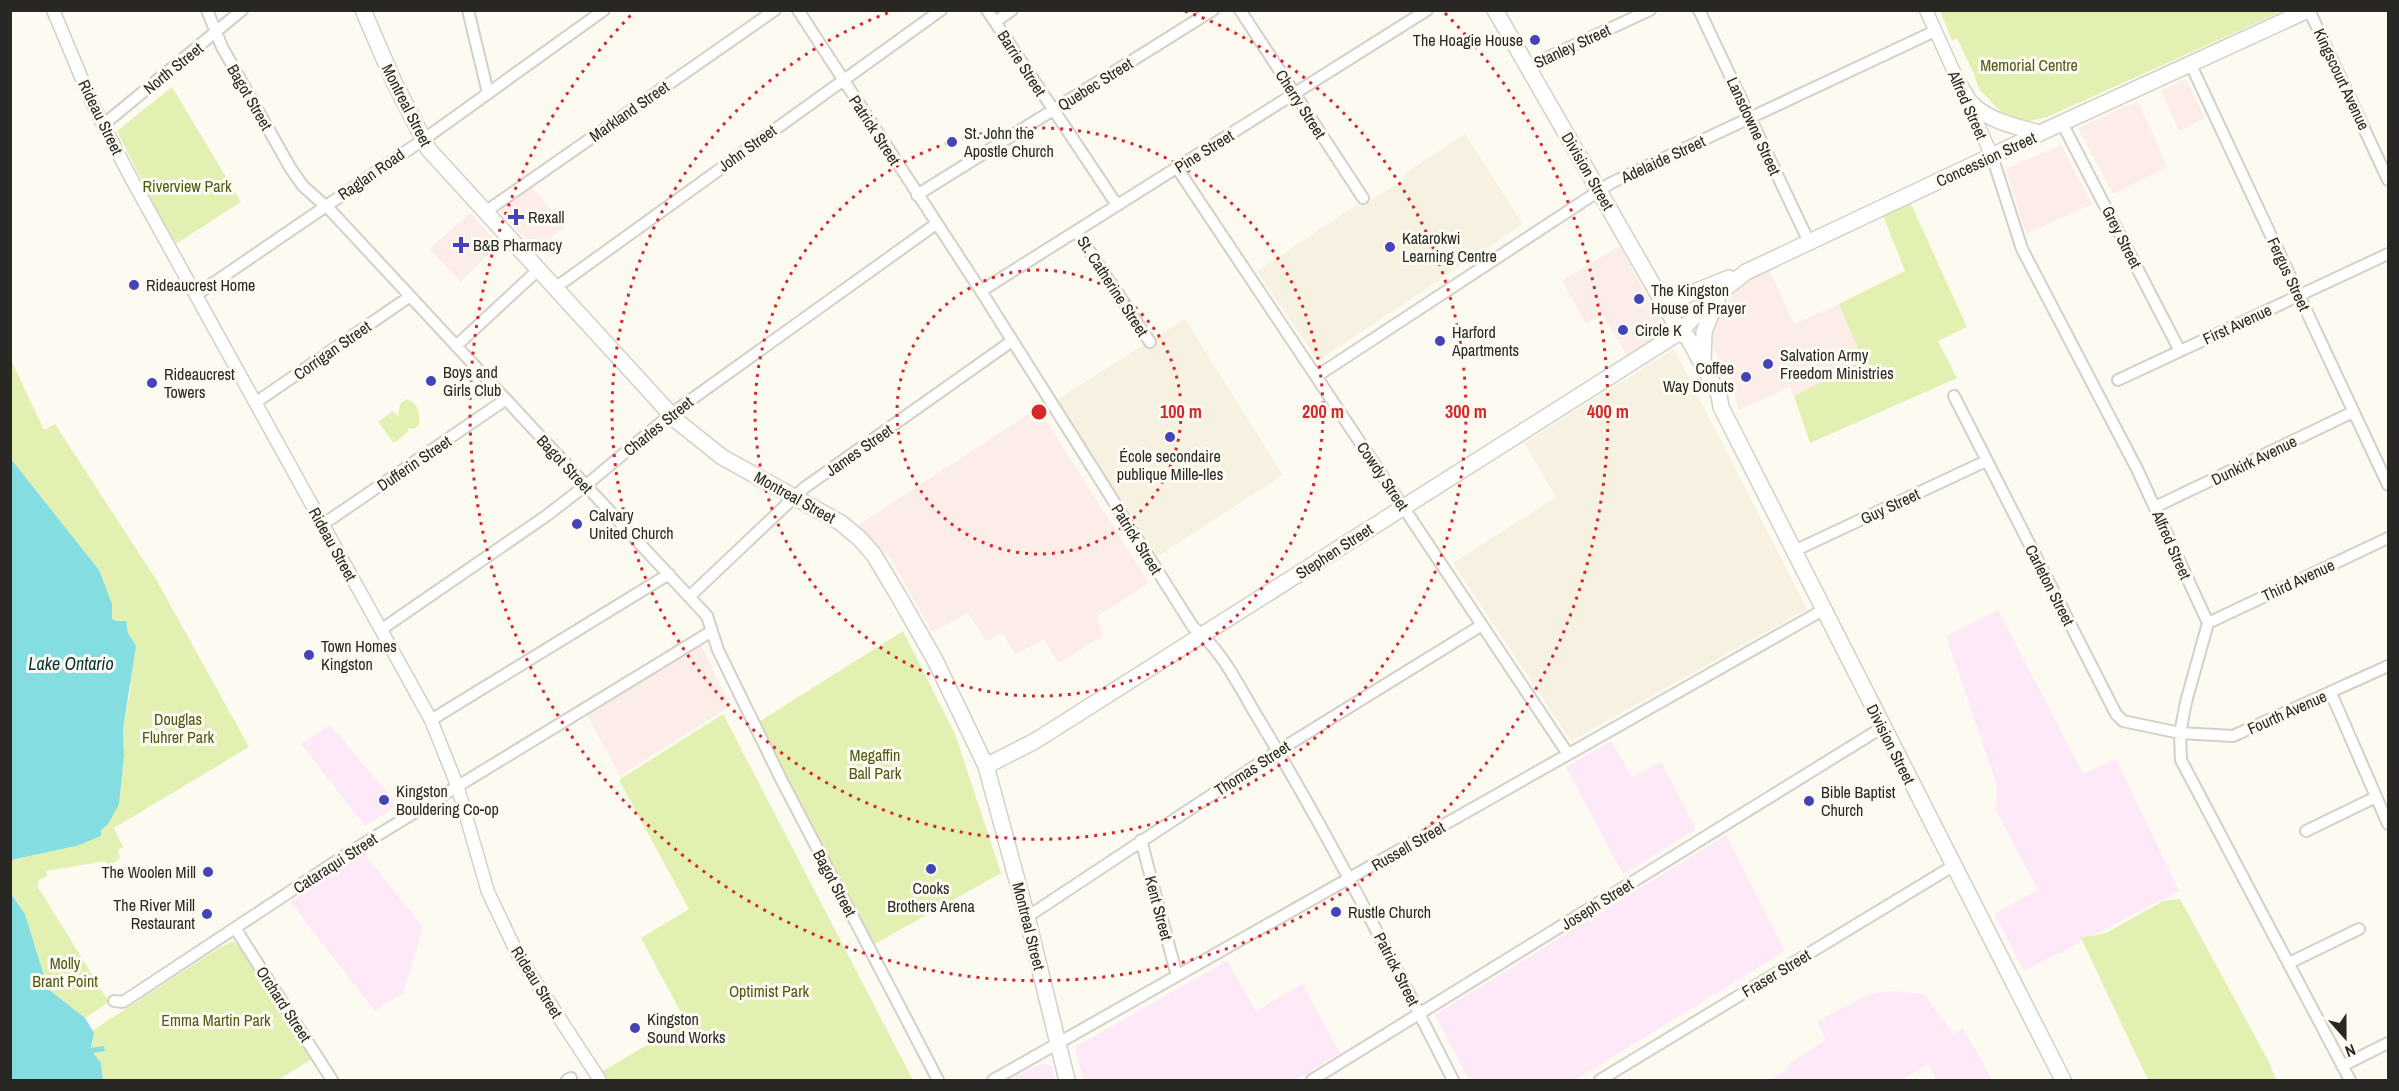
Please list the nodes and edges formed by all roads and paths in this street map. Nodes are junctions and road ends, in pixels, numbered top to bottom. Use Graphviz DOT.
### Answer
graph roads {
  1 [pos="53,10"];
  2 [pos="207,10"];
  3 [pos="242,10"];
  4 [pos="363,10"];
  5 [pos="468,10"];
  6 [pos="604,10"];
  7 [pos="775,10"];
  8 [pos="798,10"];
  9 [pos="941,10"];
  10 [pos="987,10"];
  11 [pos="1012,10"];
  12 [pos="1213,10"];
  13 [pos="1240,10"];
  14 [pos="1427,10"];
  15 [pos="1495,10"];
  16 [pos="1650,10"];
  17 [pos="1699,10"];
  18 [pos="1926,10"];
  19 [pos="2308,10"];
  20 [pos="994,22"];
  21 [pos="1935,31"];
  22 [pos="216,33"];
  23 [pos="2190,63"];
  24 [pos="1527,67"];
  25 [pos="843,79"];
  26 [pos="1960,86"];
  27 [pos="488,93"];
  28 [pos="1294,94"];
  29 [pos="1053,110"];
  30 [pos="1750,118"];
  31 [pos="2062,123"];
  32 [pos="103,125"];
  33 [pos="2040,133"];
  34 [pos="422,140"];
  35 [pos="1992,156"];
  36 [pos="1177,168"];
  37 [pos="2388,180"];
  38 [pos="1599,191"];
  39 [pos="917,195"];
  40 [pos="1363,198"];
  41 [pos="1117,206"];
  42 [pos="324,208"];
  43 [pos="485,212"];
  44 [pos="936,224"];
  45 [pos="1076,231"];
  46 [pos="1809,242"];
  47 [pos="2388,254"];
  48 [pos="538,270"];
  49 [pos="1746,272"];
  50 [pos="555,288"];
  51 [pos="981,291"];
  52 [pos="1721,291"];
  53 [pos="196,296"];
  54 [pos="2299,296"];
  55 [pos="409,297"];
  56 [pos="1660,297"];
  57 [pos="1680,332"];
  58 [pos="1012,341"];
  59 [pos="1150,342"];
  60 [pos="456,346"];
  61 [pos="2180,351"];
  62 [pos="1703,365"];
  63 [pos="1317,376"];
  64 [pos="2118,380"];
  65 [pos="1954,396"];
  66 [pos="505,400"];
  67 [pos="255,403"];
  68 [pos="1721,407"];
  69 [pos="2353,412"];
  70 [pos="671,414"];
  71 [pos="1986,460"];
  72 [pos="2388,485"];
  73 [pos="585,486"];
  74 [pos="795,497"];
  75 [pos="1403,507"];
  76 [pos="2155,507"];
  77 [pos="322,525"];
  78 [pos="2388,538"];
  79 [pos="1794,551"];
  80 [pos="669,574"];
  81 [pos="690,596"];
  82 [pos="1823,610"];
  83 [pos="2208,623"];
  84 [pos="1482,625"];
  85 [pos="381,629"];
  86 [pos="712,631"];
  87 [pos="1202,635"];
  88 [pos="2388,666"];
  89 [pos="2331,693"];
  90 [pos="431,720"];
  91 [pos="1883,728"];
  92 [pos="2180,733"];
  93 [pos="1278,751"];
  94 [pos="1568,754"];
  95 [pos="986,766"];
  96 [pos="457,785"];
  97 [pos="2376,797"];
  98 [pos="2388,824"];
  99 [pos="2306,831"];
  100 [pos="1141,840"];
  101 [pos="1953,866"];
  102 [pos="1351,879"];
  103 [pos="1027,917"];
  104 [pos="235,928"];
  105 [pos="2359,929"];
  106 [pos="2289,963"];
  107 [pos="1177,976"];
  108 [pos="114,1001"];
  109 [pos="1419,1014"];
  110 [pos="2388,1043"];
  111 [pos="1058,1045"];
  112 [pos="2342,1066"];
  113 [pos="332,1080"];
  114 [pos="600,1080"];
  115 [pos="938,1080"];
  116 [pos="993,1080"];
  117 [pos="1067,1080"];
  118 [pos="1312,1080"];
  119 [pos="1453,1080"];
  120 [pos="1600,1080"];
  121 [pos="2063,1080"];
  122 [pos="2350,1080"];
  1 -- 32 [label="street, Rideau Street"];
  2 -- 22 [label="street, Bagot Street"];
  3 -- 22 [label="street, North Street"];
  4 -- 34 [label="main road, Montreal Street"];
  5 -- 27 [label="street"];
  6 -- 27 [label="street, Raglan Road"];
  7 -- 43 [label="street, Markland Street"];
  8 -- 25 [label="street, Patrick Street"];
  9 -- 25 [label="street, John Street"];
  10 -- 20 [label="street, Barrie Street"];
  11 -- 20 [label="street"];
  12 -- 29 [label="street, Quebec Street"];
  13 -- 28 [label="street, Cherry Street"];
  14 -- 28 [label="street, Pine Street"];
  15 -- 24 [label="main road, Division Street"];
  16 -- 24 [label="street, Stanley Street"];
  17 -- 30 [label="street, Lansdowne Street"];
  18 -- 21 [label="street, Alfred Street"];
  19 -- 23 [label="main road, Concession Street"];
  19 -- 37 [label="street, Kingscourt Avenue"];
  20 -- 29 [label="street, Barrie Street"];
  21 -- 26 [label="street, Alfred Street"];
  21 -- 30 [label="street, Adelaide Street"];
  22 -- 32 [label="street, North Street"];
  22 -- 42 [label="street, Bagot Street"];
  23 -- 31 [label="main road, Concession Street"];
  23 -- 54 [label="street, Fergus Street"];
  24 -- 38 [label="main road, Division Street"];
  25 -- 39 [label="street, Patrick Street"];
  25 -- 50 [label="street, John Street"];
  26 -- 33 [label="main road"];
  26 -- 35 [label="street, Alfred Street"];
  27 -- 34 [label="street, Raglan Road"];
  28 -- 36 [label="street, Pine Street"];
  28 -- 40 [label="street, Cherry Street"];
  29 -- 39 [label="street, Quebec Street"];
  29 -- 41 [label="street, Barrie Street"];
  30 -- 38 [label="street, Adelaide Street"];
  30 -- 46 [label="street, Lansdowne Street"];
  31 -- 33 [label="main road, Concession Street"];
  31 -- 61 [label="street, Grey Street"];
  32 -- 53 [label="street, Rideau Street"];
  33 -- 35 [label="main road, Concession Street"];
  34 -- 42 [label="street, Raglan Road"];
  34 -- 43 [label="main road, Montreal Street"];
  35 -- 46 [label="main road, Concession Street"];
  35 -- 76 [label="street, Alfred Street"];
  36 -- 41 [label="street, Pine Street"];
  36 -- 63 [label="street, Cowdy Street"];
  38 -- 56 [label="main road, Division Street"];
  38 -- 63 [label="street, Adelaide Street"];
  39 -- 44 [label="street, Patrick Street"];
  41 -- 45 [label="street, Pine Street"];
  42 -- 53 [label="street, Raglan Road"];
  42 -- 55 [label="street, Bagot Street"];
  43 -- 48 [label="main road, Montreal Street"];
  44 -- 51 [label="street, Patrick Street"];
  44 -- 70 [label="street, Charles Street"];
  45 -- 51 [label="street, Pine Street"];
  45 -- 59 [label="street, St. Catherine Street"];
  46 -- 49 [label="main road, Concession Street"];
  47 -- 54 [label="street, First Avenue"];
  48 -- 50 [label="main road, Montreal Street"];
  48 -- 60 [label="street"];
  49 -- 52 [label="main road, Concession Street"];
  49 -- 56 [label="main road"];
  50 -- 70 [label="main road, Montreal Street"];
  51 -- 58 [label="street, Patrick Street"];
  52 -- 57 [label="main road, Concession Street"];
  52 -- 62 [label="main road"];
  53 -- 67 [label="street, Rideau Street"];
  54 -- 61 [label="street, First Avenue"];
  54 -- 69 [label="street, Fergus Street"];
  55 -- 60 [label="street, Bagot Street"];
  55 -- 67 [label="street, Corrigan Street"];
  56 -- 57 [label="main road, Division Street"];
  57 -- 62 [label="main road, Division Street"];
  57 -- 68 [label="main road, Division Street"];
  57 -- 75 [label="main road, Stephen Street"];
  58 -- 74 [label="street, James Street"];
  58 -- 87 [label="street, Patrick Street"];
  60 -- 66 [label="street, Bagot Street"];
  61 -- 64 [label="street, First Avenue"];
  62 -- 68 [label="main road, Division Street"];
  63 -- 75 [label="street, Cowdy Street"];
  65 -- 71 [label="street, Carleton Street"];
  66 -- 73 [label="street, Bagot Street"];
  66 -- 77 [label="street, Dufferin Street"];
  67 -- 77 [label="street, Rideau Street"];
  68 -- 79 [label="main road, Division Street"];
  69 -- 72 [label="street, Fergus Street"];
  69 -- 76 [label="street, Dunkirk Avenue"];
  70 -- 73 [label="street, Charles Street"];
  70 -- 74 [label="main road, Montreal Street"];
  71 -- 79 [label="street, Guy Street"];
  71 -- 92 [label="street, Carleton Street"];
  73 -- 80 [label="street, Bagot Street"];
  73 -- 85 [label="street, Charles Street"];
  74 -- 81 [label="street, James Street"];
  74 -- 95 [label="main road, Montreal Street"];
  75 -- 84 [label="street, Cowdy Street"];
  75 -- 87 [label="main road, Stephen Street"];
  76 -- 83 [label="street, Alfred Street"];
  77 -- 85 [label="street, Rideau Street"];
  78 -- 83 [label="street, Third Avenue"];
  79 -- 82 [label="main road, Division Street"];
  80 -- 81 [label="street, Bagot Street"];
  80 -- 90 [label="street"];
  81 -- 86 [label="street, Bagot Street"];
  82 -- 91 [label="main road, Division Street"];
  82 -- 94 [label="street, Russell Street"];
  83 -- 92 [label="street"];
  84 -- 93 [label="street, Thomas Street"];
  84 -- 94 [label="street, Cowdy Street"];
  85 -- 90 [label="street, Rideau Street"];
  86 -- 96 [label="street, Cataraqui Street"];
  86 -- 115 [label="street, Bagot Street"];
  87 -- 93 [label="street, Patrick Street"];
  87 -- 95 [label="main road, Stephen Street"];
  88 -- 89 [label="street, Fourth Avenue"];
  89 -- 92 [label="street, Fourth Avenue"];
  89 -- 97 [label="street"];
  90 -- 96 [label="street, Rideau Street"];
  91 -- 101 [label="main road, Division Street"];
  91 -- 109 [label="street, Joseph Street"];
  92 -- 106 [label="street"];
  93 -- 100 [label="street, Thomas Street"];
  93 -- 102 [label="street, Patrick Street"];
  94 -- 102 [label="street, Russell Street"];
  95 -- 103 [label="main road, Montreal Street"];
  96 -- 104 [label="street, Cataraqui Street"];
  96 -- 114 [label="street, Rideau Street"];
  97 -- 98 [label="street"];
  97 -- 99 [label="street"];
  100 -- 103 [label="street, Thomas Street"];
  100 -- 107 [label="street, Kent Street"];
  101 -- 120 [label="street, Fraser Street"];
  101 -- 121 [label="main road, Division Street"];
  102 -- 107 [label="street, Russell Street"];
  102 -- 109 [label="street, Patrick Street"];
  103 -- 111 [label="main road, Montreal Street"];
  104 -- 108 [label="street, Cataraqui Street"];
  104 -- 113 [label="street, Orchard Street"];
  105 -- 106 [label="street"];
  106 -- 112 [label="street"];
  107 -- 111 [label="street, Russell Street"];
  109 -- 118 [label="street, Joseph Street"];
  109 -- 119 [label="street, Patrick Street"];
  110 -- 112 [label="street"];
  111 -- 116 [label="street, Russell Street"];
  111 -- 117 [label="main road, Montreal Street"];
  112 -- 122 [label="street"];
}
